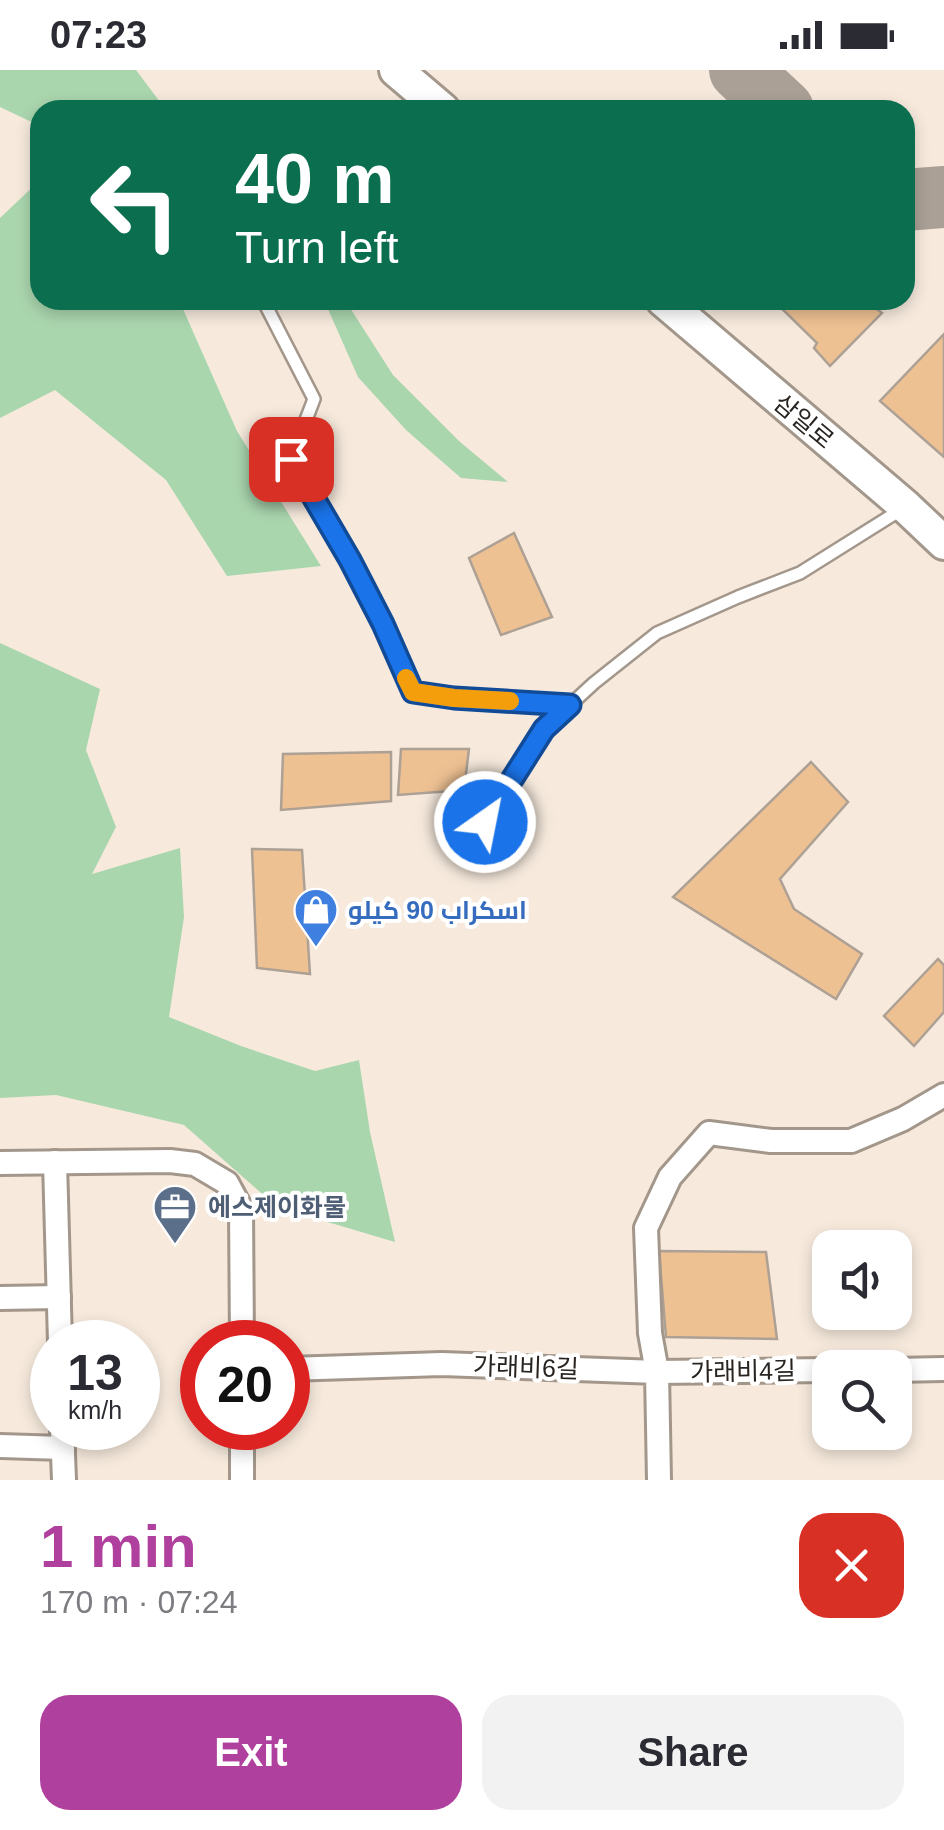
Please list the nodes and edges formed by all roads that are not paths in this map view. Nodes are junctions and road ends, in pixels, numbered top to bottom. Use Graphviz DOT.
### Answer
graph roads {
  1 [pos="396,70"];
  2 [pos="431,100"];
  3 [pos="268,310"];
  4 [pos="675,310"];
  5 [pos="906,507"];
  6 [pos="944,543"];
  7 [pos="570,705"];
  8 [pos="485,822"];
  9 [pos="944,1095"];
  10 [pos="0,1162"];
  11 [pos="55,1162"];
  12 [pos="59,1297"];
  13 [pos="0,1298"];
  14 [pos="60,1320"];
  15 [pos="242,1320"];
  16 [pos="310,1368"];
  17 [pos="944,1369"];
  18 [pos="812,1370"];
  19 [pos="912,1370"];
  20 [pos="657,1372"];
  21 [pos="30,1442"];
  22 [pos="0,1446"];
  23 [pos="63,1450"];
  24 [pos="242,1450"];
  25 [pos="64,1480"];
  26 [pos="242,1480"];
  27 [pos="659,1480"];
  1 -- 2 [label="main road"];
  3 -- 7 [label="lane"];
  4 -- 5 [label="main road, 삼일로"];
  5 -- 6 [label="main road, 삼일로"];
  5 -- 7 [label="lane"];
  7 -- 8 [label="lane"];
  9 -- 20 [label="street"];
  10 -- 11 [label="street"];
  11 -- 12 [label="street"];
  11 -- 15 [label="street"];
  12 -- 13 [label="street"];
  12 -- 14 [label="street"];
  16 -- 20 [label="street, 가래비6길"];
  17 -- 19 [label="street"];
  18 -- 20 [label="street, 가래비4길"];
  20 -- 27 [label="street"];
  21 -- 22 [label="street"];
  23 -- 25 [label="street"];
  24 -- 26 [label="street"];
}
